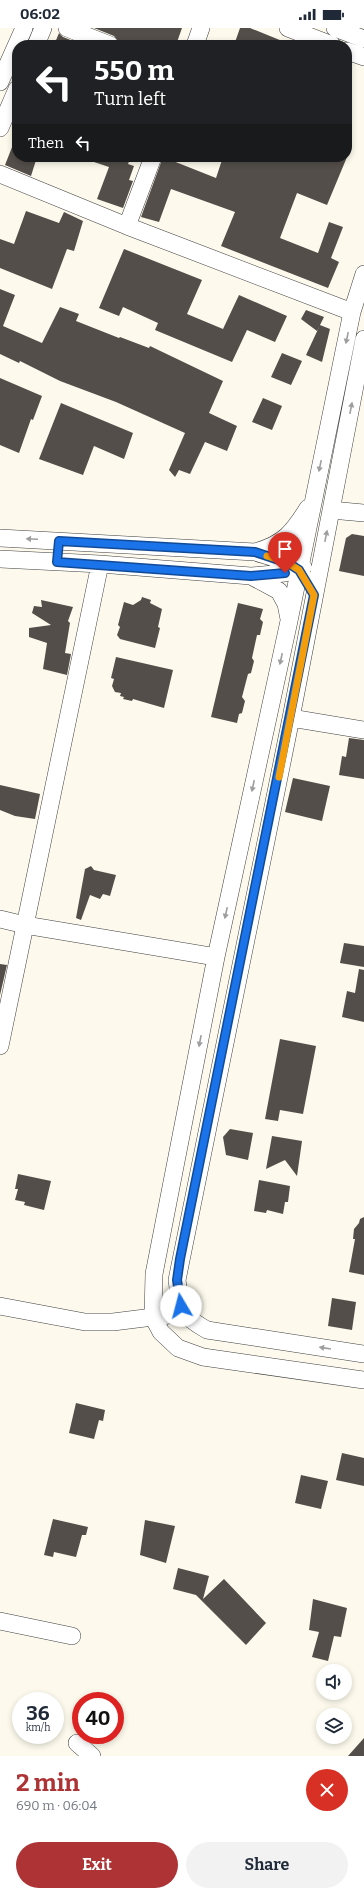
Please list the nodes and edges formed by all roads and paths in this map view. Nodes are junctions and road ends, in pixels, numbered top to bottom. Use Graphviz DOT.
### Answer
graph roads {
  1 [pos="24,28"];
  2 [pos="43,28"];
  3 [pos="67,28"];
  4 [pos="201,28"];
  5 [pos="288,28"];
  6 [pos="335,28"];
  7 [pos="363,35"];
  8 [pos="19,40"];
  9 [pos="38,40"];
  10 [pos="97,40"];
  11 [pos="197,40"];
  12 [pos="319,40"];
  13 [pos="352,53"];
  14 [pos="12,55"];
  15 [pos="364,57"];
  16 [pos="0,82"];
  17 [pos="12,100"];
  18 [pos="0,128"];
  19 [pos="151,162"];
  20 [pos="0,174"];
  21 [pos="127,226"];
  22 [pos="364,274"];
  23 [pos="352,312"];
  24 [pos="364,339"];
  25 [pos="313,499"];
  26 [pos="331,510"];
  27 [pos="364,513"];
  28 [pos="0,538"];
  29 [pos="59,541"];
  30 [pos="255,552"];
  31 [pos="323,554"];
  32 [pos="0,559"];
  33 [pos="57,562"];
  34 [pos="100,564"];
  35 [pos="299,570"];
  36 [pos="251,576"];
  37 [pos="314,595"];
  38 [pos="289,621"];
  39 [pos="291,718"];
  40 [pos="364,730"];
  41 [pos="246,822"];
  42 [pos="269,826"];
  43 [pos="0,920"];
  44 [pos="25,925"];
  45 [pos="216,957"];
  46 [pos="0,1046"];
  47 [pos="0,1306"];
  48 [pos="185,1313"];
  49 [pos="154,1317"];
  50 [pos="364,1354"];
  51 [pos="364,1380"];
  52 [pos="0,1621"];
  53 [pos="72,1636"];
  54 [pos="78,1744"];
  55 [pos="92,1756"];
  1 -- 8 [label="street"];
  2 -- 9 [label="street"];
  3 -- 10 [label="street"];
  4 -- 11 [label="street"];
  5 -- 12 [label="street"];
  6 -- 7 [label="street"];
  13 -- 15 [label="street"];
  14 -- 16 [label="street"];
  17 -- 18 [label="street"];
  19 -- 21 [label="street"];
  20 -- 21 [label="street"];
  21 -- 23 [label="street"];
  22 -- 23 [label="street"];
  23 -- 25 [label="street, one-way"];
  26 -- 24 [label="street, one-way"];
  25 -- 30 [label="street"];
  25 -- 35 [label="street"];
  26 -- 27 [label="street"];
  31 -- 26 [label="street, one-way"];
  29 -- 28 [label="street, one-way"];
  29 -- 30 [label="street"];
  29 -- 33 [label="street"];
  30 -- 35 [label="street"];
  31 -- 35 [label="street"];
  31 -- 37 [label="street"];
  32 -- 33 [label="street"];
  33 -- 34 [label="street"];
  34 -- 36 [label="street"];
  34 -- 44 [label="street"];
  35 -- 36 [label="street"];
  35 -- 37 [label="street"];
  35 -- 38 [label="street"];
  36 -- 38 [label="street"];
  37 -- 39 [label="street"];
  38 -- 41 [label="street, one-way"];
  39 -- 40 [label="street"];
  39 -- 42 [label="street"];
  41 -- 42 [label="street"];
  41 -- 45 [label="street, one-way"];
  42 -- 48 [label="street"];
  43 -- 44 [label="street"];
  44 -- 45 [label="street"];
  44 -- 46 [label="street"];
  45 -- 49 [label="street, one-way"];
  47 -- 49 [label="street"];
  48 -- 49 [label="street"];
  50 -- 48 [label="street, one-way"];
  49 -- 51 [label="street"];
  52 -- 53 [label="street"];
  54 -- 55 [label="street"];
}
